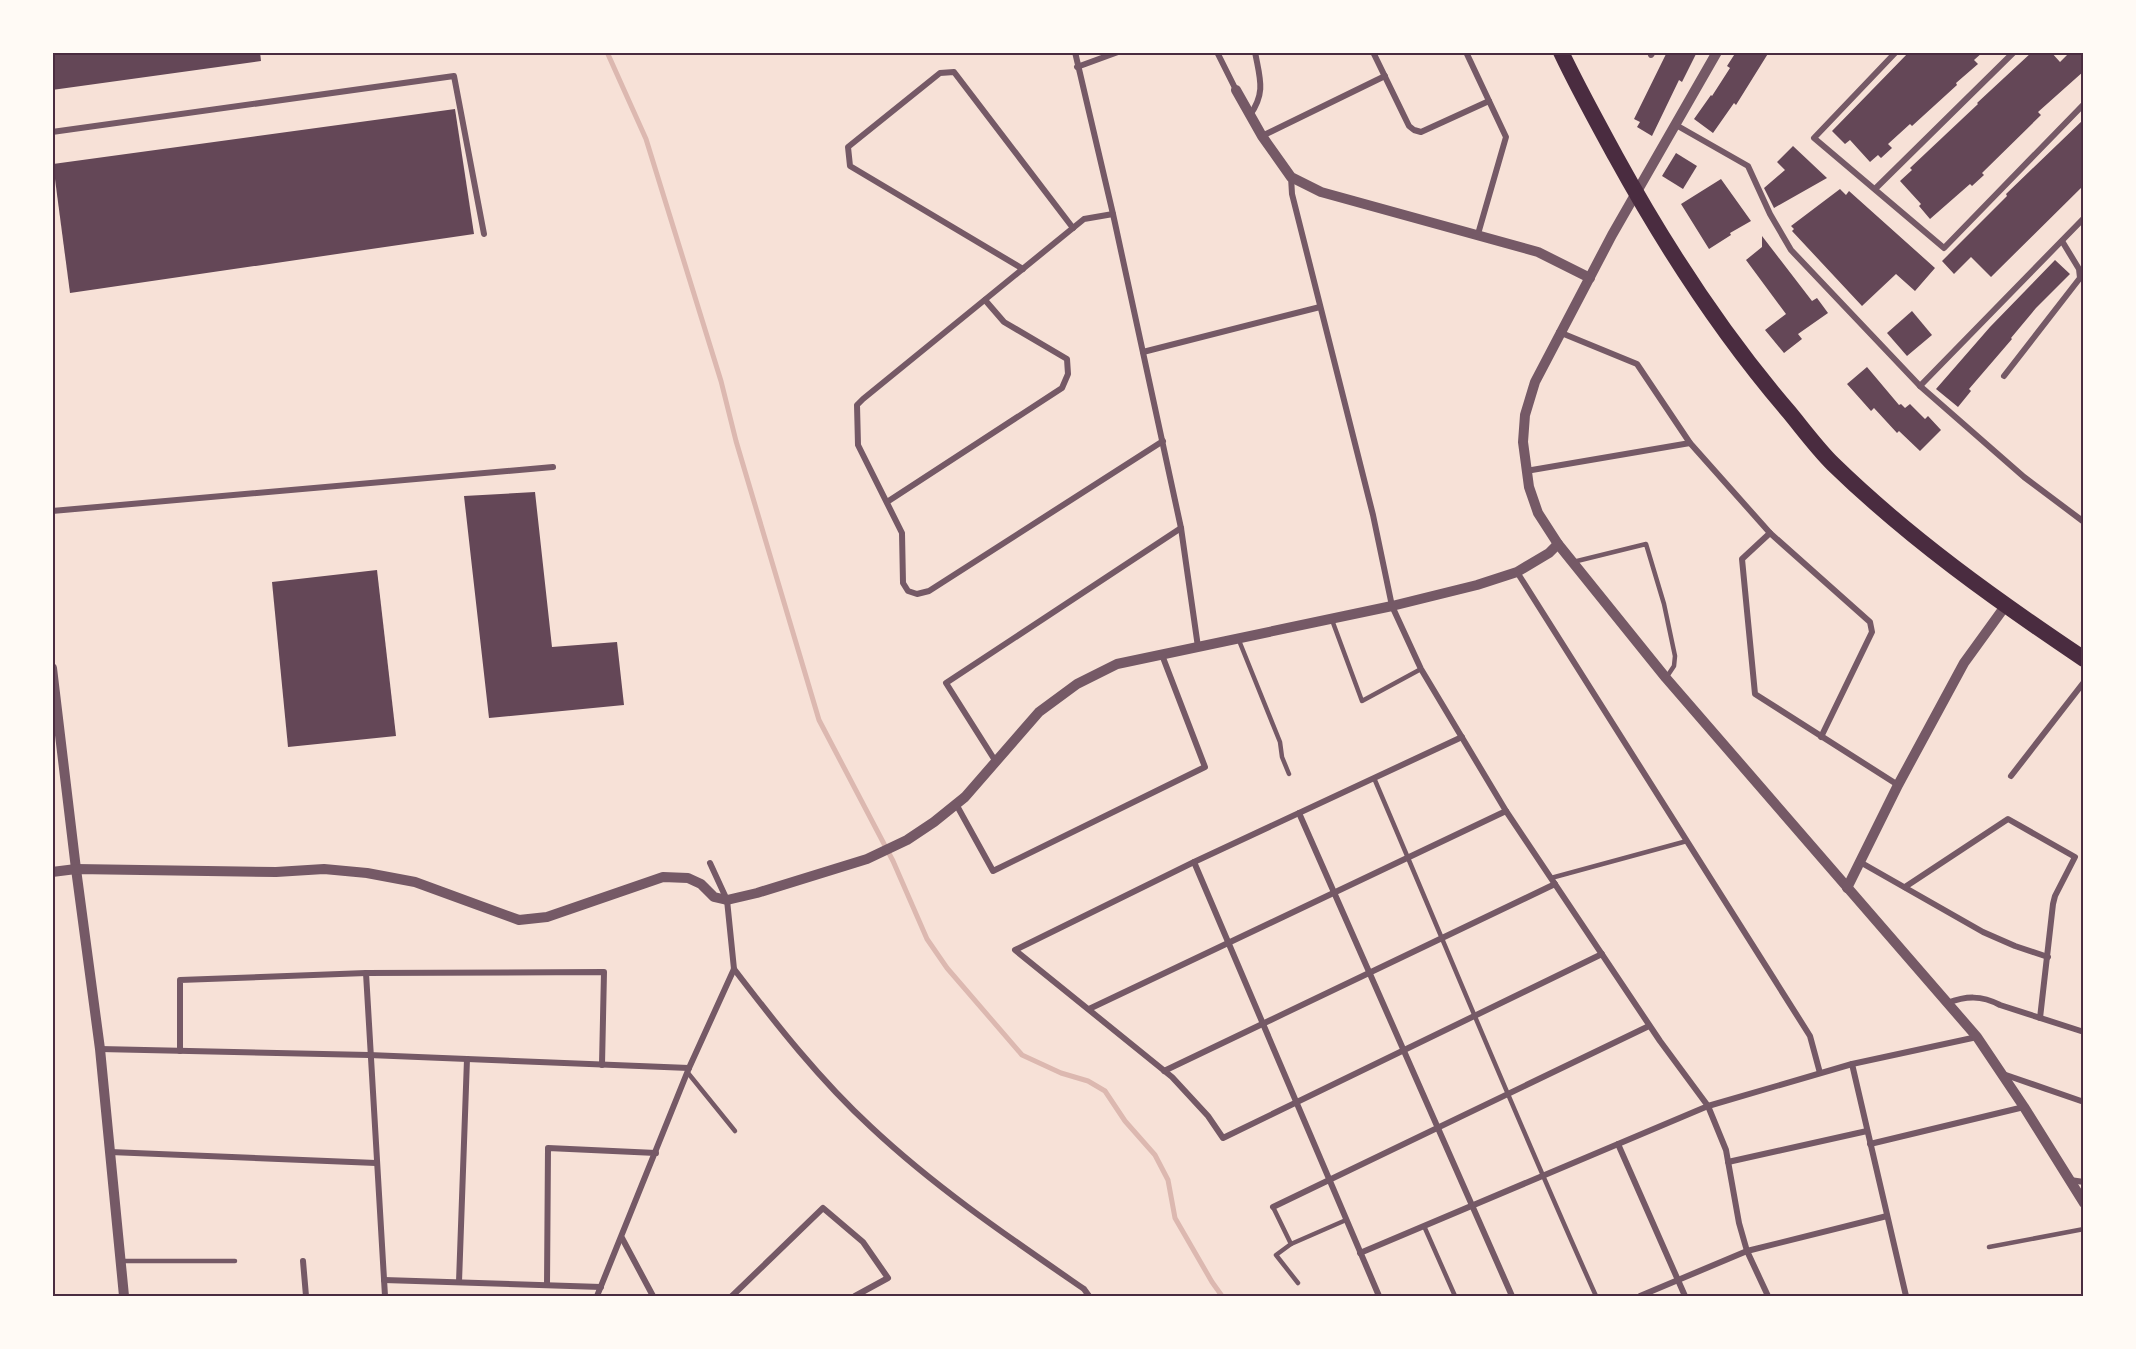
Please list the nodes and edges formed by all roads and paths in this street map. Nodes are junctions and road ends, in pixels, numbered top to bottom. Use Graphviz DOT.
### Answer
graph roads {
  1 [pos="1074,52"];
  2 [pos="1118,52"];
  3 [pos="1217,52"];
  4 [pos="1256,52"];
  5 [pos="1373,52"];
  6 [pos="1466,52"];
  7 [pos="1561,52"];
  8 [pos="1717,52"];
  9 [pos="1896,52"];
  10 [pos="2014,52"];
  11 [pos="1077,67"];
  12 [pos="1385,76"];
  13 [pos="1236,90"];
  14 [pos="1489,101"];
  15 [pos="2084,104"];
  16 [pos="1250,115"];
  17 [pos="1676,125"];
  18 [pos="52,132"];
  19 [pos="1262,136"];
  20 [pos="1291,177"];
  21 [pos="1875,189"];
  22 [pos="1113,214"];
  23 [pos="2084,218"];
  24 [pos="1073,228"];
  25 [pos="484,234"];
  26 [pos="1478,234"];
  27 [pos="2062,241"];
  28 [pos="1023,269"];
  29 [pos="1590,278"];
  30 [pos="985,300"];
  31 [pos="1320,307"];
  32 [pos="1559,332"];
  33 [pos="1143,352"];
  34 [pos="2004,376"];
  35 [pos="1920,386"];
  36 [pos="1163,441"];
  37 [pos="1690,443"];
  38 [pos="553,466"];
  39 [pos="1526,471"];
  40 [pos="887,502"];
  41 [pos="52,510"];
  42 [pos="2084,522"];
  43 [pos="1181,528"];
  44 [pos="1770,533"];
  45 [pos="1558,544"];
  46 [pos="1572,562"];
  47 [pos="1517,573"];
  48 [pos="2006,605"];
  49 [pos="1392,606"];
  50 [pos="1331,617"];
  51 [pos="1238,638"];
  52 [pos="1198,647"];
  53 [pos="1162,655"];
  54 [pos="2084,659"];
  55 [pos="52,668"];
  56 [pos="1421,669"];
  57 [pos="1666,678"];
  58 [pos="2084,682"];
  59 [pos="1462,737"];
  60 [pos="1821,737"];
  61 [pos="996,762"];
  62 [pos="1289,774"];
  63 [pos="2011,776"];
  64 [pos="1374,778"];
  65 [pos="1898,785"];
  66 [pos="956,804"];
  67 [pos="1506,811"];
  68 [pos="1299,813"];
  69 [pos="1687,841"];
  70 [pos="1409,858"];
  71 [pos="1194,862"];
  72 [pos="1860,862"];
  73 [pos="711,863"];
  74 [pos="76,869"];
  75 [pos="52,872"];
  76 [pos="1553,881"];
  77 [pos="1905,887"];
  78 [pos="1847,888"];
  79 [pos="1334,893"];
  80 [pos="726,900"];
  81 [pos="1442,937"];
  82 [pos="1228,944"];
  83 [pos="1602,954"];
  84 [pos="2048,957"];
  85 [pos="734,969"];
  86 [pos="1368,972"];
  87 [pos="366,973"];
  88 [pos="1946,1003"];
  89 [pos="1089,1009"];
  90 [pos="1476,1014"];
  91 [pos="2040,1018"];
  92 [pos="1262,1023"];
  93 [pos="1649,1026"];
  94 [pos="2084,1032"];
  95 [pos="1977,1037"];
  96 [pos="100,1048"];
  97 [pos="1402,1050"];
  98 [pos="180,1051"];
  99 [pos="369,1055"];
  100 [pos="467,1059"];
  101 [pos="1852,1064"];
  102 [pos="602,1065"];
  103 [pos="689,1071"];
  104 [pos="1164,1071"];
  105 [pos="1820,1073"];
  106 [pos="2000,1073"];
  107 [pos="1508,1094"];
  108 [pos="2084,1102"];
  109 [pos="1296,1103"];
  110 [pos="1708,1106"];
  111 [pos="2024,1107"];
  112 [pos="1436,1128"];
  113 [pos="735,1131"];
  114 [pos="1867,1131"];
  115 [pos="1618,1144"];
  116 [pos="1870,1144"];
  117 [pos="110,1152"];
  118 [pos="656,1153"];
  119 [pos="1728,1162"];
  120 [pos="376,1164"];
  121 [pos="1542,1176"];
  122 [pos="1329,1180"];
  123 [pos="2069,1180"];
  124 [pos="2084,1182"];
  125 [pos="2084,1203"];
  126 [pos="1471,1206"];
  127 [pos="1273,1207"];
  128 [pos="1887,1216"];
  129 [pos="1346,1220"];
  130 [pos="1424,1226"];
  131 [pos="2084,1229"];
  132 [pos="622,1238"];
  133 [pos="1291,1244"];
  134 [pos="1989,1247"];
  135 [pos="1747,1251"];
  136 [pos="1360,1253"];
  137 [pos="121,1261"];
  138 [pos="235,1261"];
  139 [pos="303,1261"];
  140 [pos="384,1280"];
  141 [pos="1678,1280"];
  142 [pos="459,1282"];
  143 [pos="1298,1283"];
  144 [pos="547,1285"];
  145 [pos="601,1287"];
  146 [pos="124,1296"];
  147 [pos="306,1296"];
  148 [pos="385,1296"];
  149 [pos="597,1296"];
  150 [pos="653,1296"];
  151 [pos="732,1296"];
  152 [pos="855,1296"];
  153 [pos="1089,1296"];
  154 [pos="1379,1296"];
  155 [pos="1455,1296"];
  156 [pos="1512,1296"];
  157 [pos="1596,1296"];
  158 [pos="1640,1296"];
  159 [pos="1685,1296"];
  160 [pos="1768,1296"];
  161 [pos="1906,1296"];
  1 -- 11 [label="street"];
  2 -- 11 [label="street"];
  3 -- 13 [label="street"];
  4 -- 16 [label="street"];
  5 -- 12 [label="street"];
  6 -- 14 [label="street"];
  7 -- 48 [label="highway"];
  8 -- 17 [label="street"];
  9 -- 21 [label="street"];
  10 -- 21 [label="street"];
  11 -- 22 [label="street"];
  12 -- 14 [label="street"];
  12 -- 19 [label="street"];
  13 -- 16 [label="street"];
  14 -- 26 [label="street"];
  15 -- 21 [label="street"];
  16 -- 19 [label="street"];
  17 -- 29 [label="street"];
  17 -- 35 [label="street"];
  18 -- 25 [label="street"];
  19 -- 20 [label="street"];
  20 -- 26 [label="street"];
  20 -- 31 [label="street"];
  22 -- 24 [label="street"];
  22 -- 33 [label="street"];
  23 -- 27 [label="street"];
  24 -- 28 [label="street"];
  24 -- 28 [label="street"];
  26 -- 29 [label="street"];
  27 -- 34 [label="street"];
  27 -- 35 [label="street"];
  28 -- 30 [label="street"];
  29 -- 32 [label="street"];
  30 -- 40 [label="street"];
  30 -- 40 [label="street"];
  31 -- 33 [label="street"];
  31 -- 49 [label="street"];
  32 -- 37 [label="street"];
  32 -- 39 [label="street"];
  33 -- 36 [label="street"];
  35 -- 42 [label="street"];
  36 -- 40 [label="street"];
  36 -- 43 [label="street"];
  37 -- 39 [label="street"];
  37 -- 44 [label="street"];
  38 -- 41 [label="street"];
  39 -- 45 [label="street"];
  43 -- 52 [label="street"];
  43 -- 61 [label="street"];
  44 -- 60 [label="street"];
  44 -- 60 [label="street"];
  45 -- 46 [label="street"];
  45 -- 47 [label="street"];
  46 -- 57 [label="street"];
  46 -- 57 [label="lane"];
  47 -- 49 [label="street"];
  47 -- 69 [label="street"];
  48 -- 54 [label="highway"];
  48 -- 65 [label="street"];
  49 -- 50 [label="street"];
  49 -- 56 [label="street"];
  50 -- 51 [label="street"];
  50 -- 56 [label="lane"];
  51 -- 52 [label="street"];
  51 -- 62 [label="lane"];
  52 -- 53 [label="street"];
  53 -- 61 [label="street"];
  53 -- 66 [label="street"];
  55 -- 74 [label="street"];
  56 -- 59 [label="street"];
  57 -- 78 [label="street"];
  58 -- 63 [label="street"];
  59 -- 64 [label="street"];
  59 -- 67 [label="street"];
  60 -- 65 [label="street"];
  61 -- 66 [label="street"];
  64 -- 68 [label="street"];
  64 -- 70 [label="lane"];
  65 -- 72 [label="street"];
  66 -- 80 [label="street"];
  67 -- 70 [label="street"];
  67 -- 76 [label="street"];
  68 -- 71 [label="street"];
  68 -- 79 [label="street"];
  69 -- 76 [label="lane"];
  69 -- 105 [label="street"];
  70 -- 79 [label="street"];
  70 -- 81 [label="lane"];
  71 -- 82 [label="street"];
  71 -- 89 [label="street"];
  72 -- 77 [label="street"];
  72 -- 78 [label="street"];
  73 -- 80 [label="street"];
  74 -- 75 [label="street"];
  74 -- 80 [label="street"];
  74 -- 96 [label="street"];
  76 -- 81 [label="street"];
  76 -- 83 [label="street"];
  77 -- 84 [label="street"];
  77 -- 84 [label="street"];
  78 -- 88 [label="street"];
  79 -- 82 [label="street"];
  79 -- 86 [label="street"];
  80 -- 85 [label="street"];
  81 -- 86 [label="street"];
  81 -- 90 [label="lane"];
  82 -- 89 [label="street"];
  82 -- 92 [label="street"];
  83 -- 90 [label="street"];
  83 -- 93 [label="street"];
  84 -- 91 [label="street"];
  85 -- 103 [label="street"];
  85 -- 153 [label="street"];
  86 -- 92 [label="street"];
  86 -- 97 [label="street"];
  87 -- 98 [label="street"];
  87 -- 99 [label="street"];
  87 -- 102 [label="street"];
  88 -- 91 [label="street"];
  88 -- 95 [label="street"];
  89 -- 104 [label="street"];
  90 -- 97 [label="street"];
  90 -- 107 [label="lane"];
  91 -- 94 [label="street"];
  92 -- 104 [label="street"];
  92 -- 109 [label="street"];
  93 -- 107 [label="street"];
  93 -- 110 [label="street"];
  95 -- 101 [label="street"];
  95 -- 106 [label="street"];
  96 -- 98 [label="street"];
  96 -- 117 [label="street"];
  97 -- 109 [label="street"];
  97 -- 112 [label="street"];
  98 -- 99 [label="street"];
  99 -- 100 [label="street"];
  99 -- 120 [label="street"];
  100 -- 102 [label="street"];
  100 -- 142 [label="street"];
  101 -- 105 [label="street"];
  101 -- 114 [label="street"];
  102 -- 103 [label="street"];
  103 -- 113 [label="lane"];
  103 -- 118 [label="street"];
  104 -- 109 [label="street"];
  105 -- 110 [label="street"];
  106 -- 108 [label="street"];
  106 -- 111 [label="street"];
  107 -- 112 [label="street"];
  107 -- 121 [label="lane"];
  109 -- 122 [label="street"];
  110 -- 115 [label="street"];
  110 -- 119 [label="street"];
  111 -- 116 [label="street"];
  111 -- 123 [label="street"];
  112 -- 122 [label="street"];
  112 -- 126 [label="street"];
  114 -- 116 [label="street"];
  114 -- 119 [label="street"];
  115 -- 121 [label="street"];
  115 -- 141 [label="street"];
  116 -- 128 [label="street"];
  117 -- 120 [label="street"];
  117 -- 137 [label="street"];
  118 -- 132 [label="street"];
  118 -- 144 [label="street"];
  119 -- 135 [label="street"];
  120 -- 140 [label="street"];
  121 -- 126 [label="street"];
  121 -- 157 [label="lane"];
  122 -- 127 [label="street"];
  122 -- 129 [label="street"];
  123 -- 124 [label="street"];
  123 -- 125 [label="street"];
  126 -- 130 [label="street"];
  126 -- 156 [label="street"];
  127 -- 133 [label="lane"];
  128 -- 135 [label="street"];
  128 -- 161 [label="street"];
  129 -- 133 [label="lane"];
  129 -- 136 [label="street"];
  130 -- 136 [label="street"];
  130 -- 155 [label="lane"];
  131 -- 134 [label="lane"];
  132 -- 145 [label="street"];
  132 -- 150 [label="street"];
  133 -- 143 [label="lane"];
  135 -- 141 [label="street"];
  135 -- 160 [label="street"];
  136 -- 154 [label="street"];
  137 -- 138 [label="lane"];
  137 -- 146 [label="street"];
  139 -- 147 [label="street"];
  140 -- 142 [label="street"];
  140 -- 148 [label="street"];
  141 -- 158 [label="street"];
  141 -- 159 [label="street"];
  142 -- 144 [label="street"];
  144 -- 145 [label="street"];
  145 -- 149 [label="street"];
  151 -- 152 [label="street"];
}
